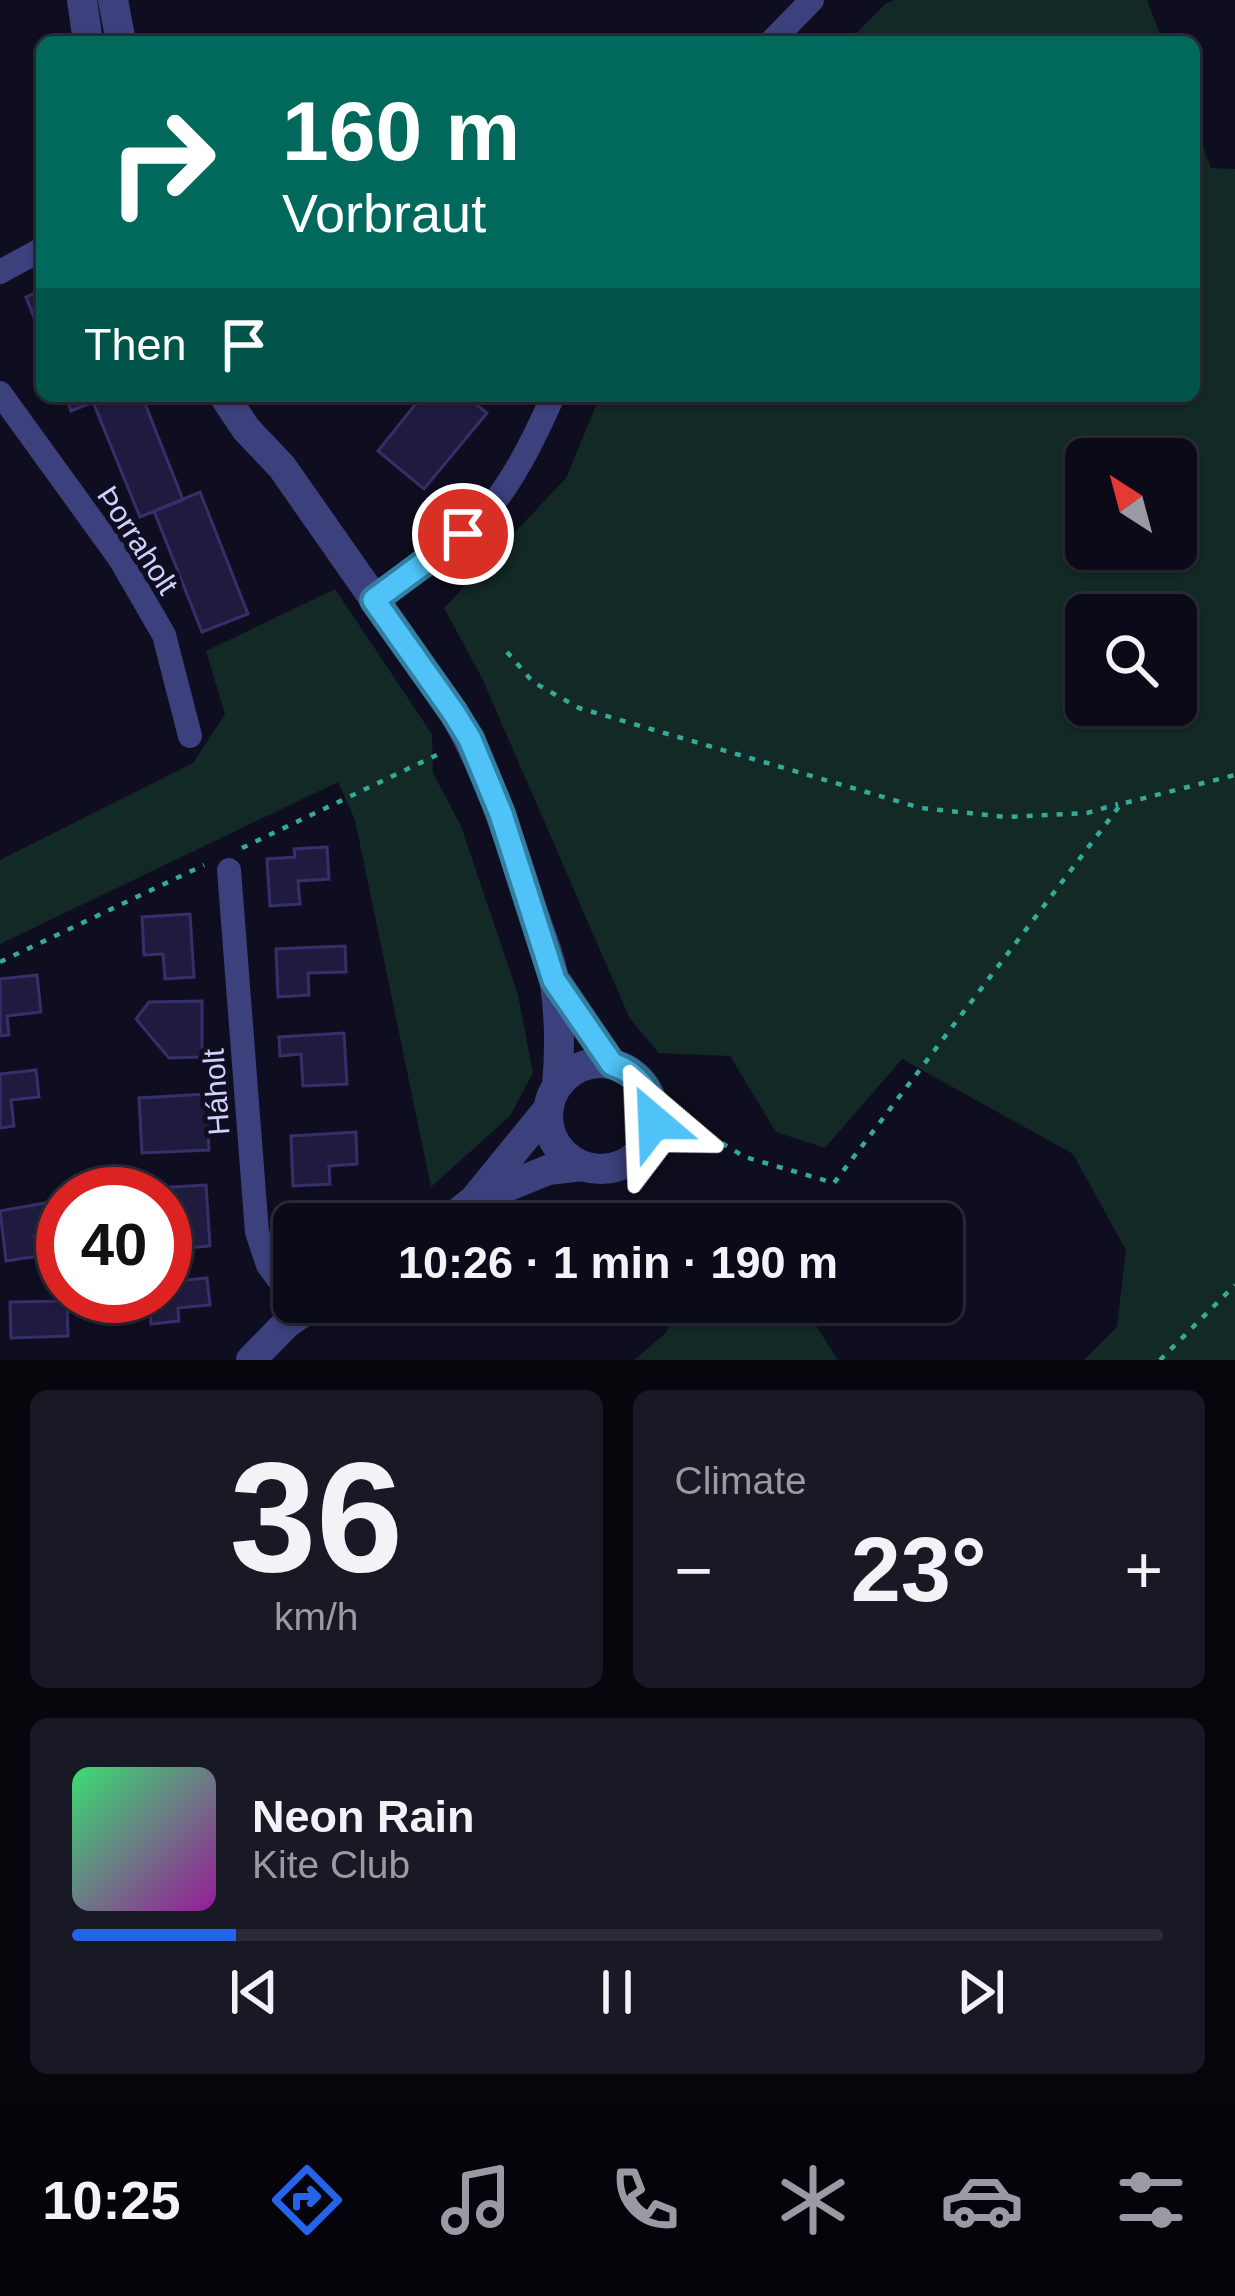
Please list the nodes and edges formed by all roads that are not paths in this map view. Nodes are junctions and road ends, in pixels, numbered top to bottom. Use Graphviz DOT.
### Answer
graph roads {
  1 [pos="82,0"];
  2 [pos="113,0"];
  3 [pos="812,0"];
  4 [pos="87,36"];
  5 [pos="120,36"];
  6 [pos="777,36"];
  7 [pos="36,252"];
  8 [pos="0,272"];
  9 [pos="0,393"];
  10 [pos="228,402"];
  11 [pos="251,402"];
  12 [pos="550,402"];
  13 [pos="281,467"];
  14 [pos="374,600"];
  15 [pos="190,736"];
  16 [pos="229,870"];
  17 [pos="554,980"];
  18 [pos="612,1064"];
  19 [pos="553,1097"];
  20 [pos="583,1166"];
  21 [pos="474,1200"];
  22 [pos="470,1203"];
  23 [pos="273,1271"];
  24 [pos="287,1323"];
  25 [pos="251,1360"];
  1 -- 4 [label="street"];
  2 -- 5 [label="street"];
  3 -- 6 [label="street"];
  7 -- 8 [label="street"];
  9 -- 15 [label="street, Þorraholt"];
  10 -- 13 [label="street"];
  11 -- 13 [label="street"];
  12 -- 14 [label="street"];
  13 -- 14 [label="street"];
  14 -- 17 [label="street"];
  16 -- 23 [label="street, Háholt"];
  17 -- 18 [label="street"];
  17 -- 19 [label="street"];
  18 -- 19 [label="street"];
  18 -- 20 [label="street"];
  19 -- 20 [label="street"];
  19 -- 21 [label="street"];
  20 -- 21 [label="street"];
  21 -- 22 [label="street"];
  24 -- 25 [label="street"];
}
